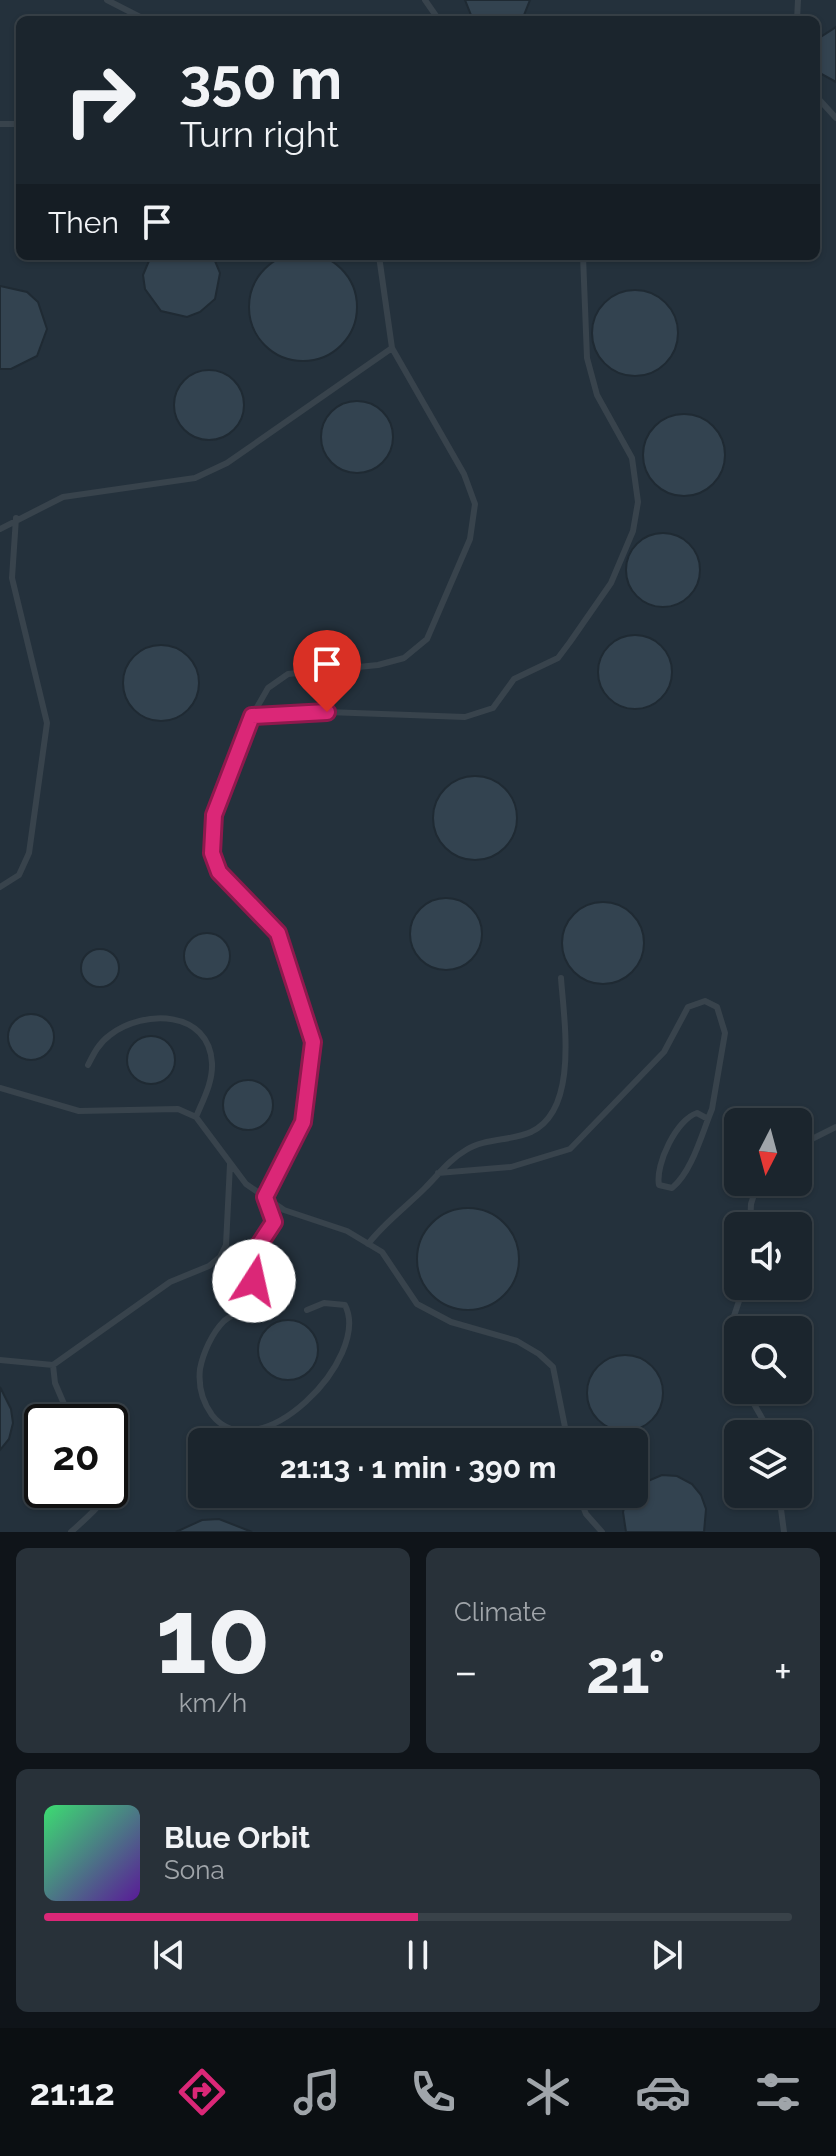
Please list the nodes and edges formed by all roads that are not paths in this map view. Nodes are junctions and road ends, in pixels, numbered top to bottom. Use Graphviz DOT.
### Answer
graph roads {
  1 [pos="107,0"];
  2 [pos="138,16"];
  3 [pos="820,100"];
  4 [pos="836,118"];
  5 [pos="380,260"];
  6 [pos="583,260"];
  7 [pos="392,348"];
  8 [pos="16,518"];
  9 [pos="0,529"];
  10 [pos="252,716"];
  11 [pos="0,887"];
  12 [pos="561,978"];
  13 [pos="88,1065"];
  14 [pos="0,1088"];
  15 [pos="196,1117"];
  16 [pos="708,1119"];
  17 [pos="836,1127"];
  18 [pos="812,1139"];
  19 [pos="230,1164"];
  20 [pos="438,1173"];
  21 [pos="265,1197"];
  22 [pos="368,1244"];
  23 [pos="307,1310"];
  24 [pos="0,1360"];
  25 [pos="53,1365"];
  26 [pos="64,1404"];
  27 [pos="565,1428"];
  28 [pos="98,1508"];
  29 [pos="584,1508"];
  30 [pos="781,1508"];
  31 [pos="71,1532"];
  32 [pos="602,1532"];
  33 [pos="784,1532"];
  1 -- 2 [label="lane"];
  3 -- 4 [label="lane"];
  5 -- 7 [label="lane"];
  6 -- 10 [label="lane"];
  7 -- 8 [label="lane"];
  7 -- 10 [label="lane"];
  8 -- 9 [label="lane"];
  8 -- 11 [label="lane"];
  10 -- 21 [label="lane"];
  12 -- 20 [label="lane"];
  13 -- 15 [label="lane"];
  14 -- 15 [label="lane"];
  15 -- 19 [label="lane"];
  16 -- 16 [label="lane"];
  16 -- 20 [label="lane"];
  17 -- 18 [label="lane"];
  19 -- 21 [label="lane"];
  19 -- 25 [label="lane"];
  20 -- 22 [label="lane"];
  21 -- 22 [label="lane"];
  21 -- 23 [label="lane"];
  22 -- 27 [label="lane"];
  24 -- 25 [label="lane"];
  25 -- 26 [label="lane"];
  28 -- 31 [label="lane"];
  29 -- 32 [label="lane"];
  30 -- 33 [label="lane"];
}
